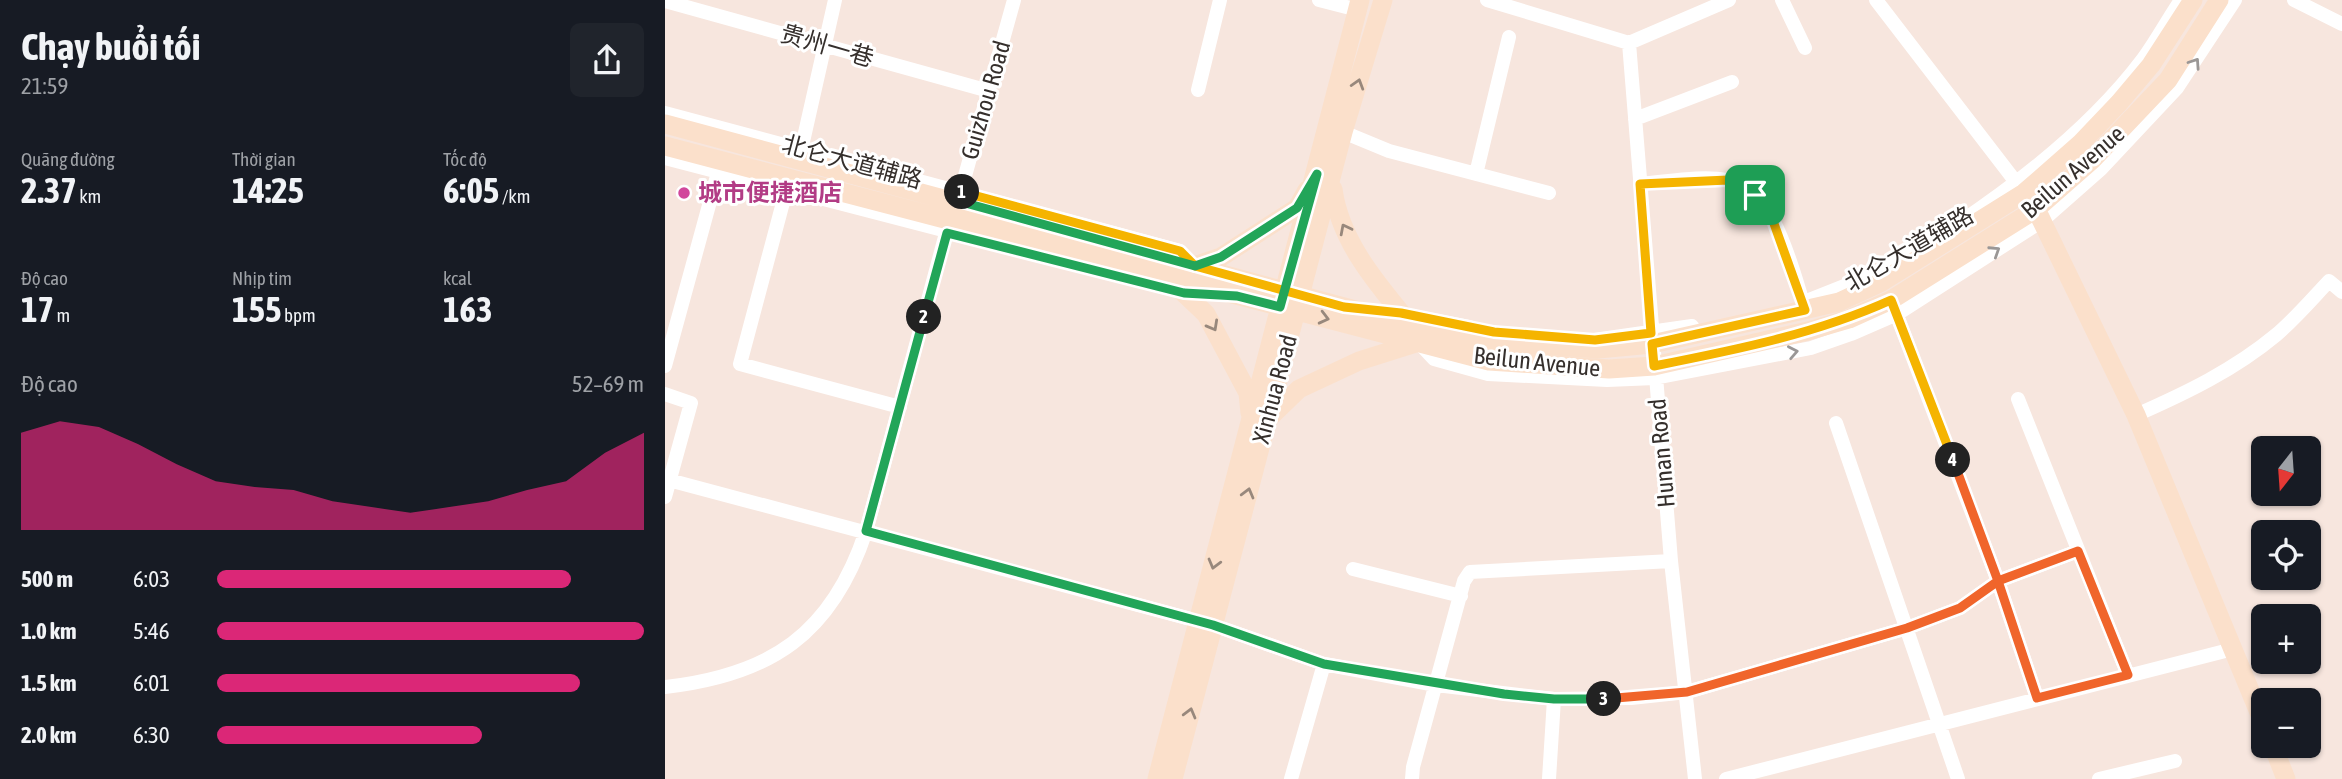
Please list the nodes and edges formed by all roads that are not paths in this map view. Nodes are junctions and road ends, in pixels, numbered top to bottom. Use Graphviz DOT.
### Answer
graph roads {
  1 [pos="835,0"];
  2 [pos="1014,0"];
  3 [pos="1220,0"];
  4 [pos="1319,0"];
  5 [pos="1383,0"];
  6 [pos="1487,0"];
  7 [pos="1729,0"];
  8 [pos="1782,0"];
  9 [pos="1876,0"];
  10 [pos="2181,0"];
  11 [pos="2193,0"];
  12 [pos="2219,0"];
  13 [pos="2235,0"];
  14 [pos="2294,0"];
  15 [pos="665,1"];
  16 [pos="1359,5"];
  17 [pos="2342,24"];
  18 [pos="1509,37"];
  19 [pos="1629,43"];
  20 [pos="824,45"];
  21 [pos="1805,48"];
  22 [pos="1732,82"];
  23 [pos="1198,90"];
  24 [pos="989,91"];
  25 [pos="665,113"];
  26 [pos="1635,119"];
  27 [pos="665,124"];
  28 [pos="1343,132"];
  29 [pos="665,146"];
  30 [pos="800,154"];
  31 [pos="665,158"];
  32 [pos="720,167"];
  33 [pos="1476,174"];
  34 [pos="1324,176"];
  35 [pos="788,184"];
  36 [pos="1640,184"];
  37 [pos="2020,188"];
  38 [pos="1549,193"];
  39 [pos="959,196"];
  40 [pos="2039,215"];
  41 [pos="948,228"];
  42 [pos="1195,266"];
  43 [pos="1167,276"];
  44 [pos="2341,288"];
  45 [pos="1184,293"];
  46 [pos="1237,296"];
  47 [pos="1290,301"];
  48 [pos="1804,306"];
  49 [pos="1894,307"];
  50 [pos="1410,327"];
  51 [pos="1652,339"];
  52 [pos="665,366"];
  53 [pos="1655,372"];
  54 [pos="665,394"];
  55 [pos="2018,399"];
  56 [pos="900,407"];
  57 [pos="2136,415"];
  58 [pos="1259,419"];
  59 [pos="1836,422"];
  60 [pos="667,479"];
  61 [pos="665,497"];
  62 [pos="866,531"];
  63 [pos="2078,551"];
  64 [pos="1671,561"];
  65 [pos="1353,569"];
  66 [pos="1998,581"];
  67 [pos="1461,596"];
  68 [pos="1206,623"];
  69 [pos="1907,628"];
  70 [pos="2233,649"];
  71 [pos="1324,664"];
  72 [pos="2128,675"];
  73 [pos="1436,685"];
  74 [pos="665,687"];
  75 [pos="1687,692"];
  76 [pos="2251,693"];
  77 [pos="2037,698"];
  78 [pos="1554,699"];
  79 [pos="1939,722"];
  80 [pos="2278,758"];
  81 [pos="2175,761"];
  82 [pos="1157,779"];
  83 [pos="1173,779"];
  84 [pos="1291,779"];
  85 [pos="1412,779"];
  86 [pos="1549,779"];
  87 [pos="1695,779"];
  88 [pos="1726,779"];
  89 [pos="1958,779"];
  90 [pos="2099,779"];
  91 [pos="2286,779"];
  1 -- 20 [label="street"];
  2 -- 24 [label="street, Guizhou Road"];
  3 -- 23 [label="street"];
  4 -- 16 [label="street"];
  28 -- 5 [label="main road, Xinhua Road, one-way"];
  6 -- 19 [label="street"];
  7 -- 19 [label="street"];
  8 -- 21 [label="street"];
  9 -- 37 [label="street"];
  10 -- 37 [label="street"];
  11 -- 37 [label="main road, Beilun Avenue"];
  12 -- 40 [label="main road, Beilun Avenue"];
  40 -- 13 [label="street, one-way"];
  14 -- 17 [label="street"];
  15 -- 20 [label="street, 贵州一巷"];
  16 -- 34 [label="main road, Xinhua Road"];
  18 -- 33 [label="street"];
  19 -- 26 [label="street, Hunan Road"];
  20 -- 24 [label="street, 贵州一巷"];
  20 -- 30 [label="street"];
  22 -- 26 [label="street"];
  24 -- 39 [label="street, Guizhou Road"];
  25 -- 30 [label="street, 北仑大道辅路"];
  26 -- 36 [label="street, Hunan Road"];
  27 -- 30 [label="main road, Beilun Avenue"];
  28 -- 33 [label="street"];
  28 -- 34 [label="main road, Xinhua Road"];
  29 -- 32 [label="main road, Beilun Avenue"];
  30 -- 39 [label="main road, Beilun Avenue"];
  31 -- 32 [label="street"];
  32 -- 35 [label="main road, Beilun Avenue"];
  32 -- 52 [label="street"];
  33 -- 38 [label="street"];
  34 -- 42 [label="main road"];
  34 -- 47 [label="main road, Xinhua Road"];
  50 -- 34 [label="main road, one-way"];
  35 -- 41 [label="main road, Beilun Avenue"];
  35 -- 56 [label="street"];
  36 -- 48 [label="street"];
  36 -- 51 [label="street, Hunan Road"];
  37 -- 40 [label="street"];
  37 -- 48 [label="main road, Beilun Avenue"];
  39 -- 42 [label="main road, Beilun Avenue"];
  49 -- 40 [label="main road, Beilun Avenue, one-way"];
  40 -- 57 [label="main road"];
  41 -- 43 [label="main road, Beilun Avenue"];
  41 -- 45 [label="street"];
  41 -- 56 [label="street"];
  42 -- 47 [label="main road, Beilun Avenue"];
  43 -- 45 [label="main road"];
  43 -- 46 [label="main road, Beilun Avenue"];
  44 -- 57 [label="street"];
  45 -- 46 [label="street"];
  45 -- 58 [label="main road, one-way"];
  46 -- 47 [label="main road, Beilun Avenue"];
  47 -- 50 [label="main road, Beilun Avenue, one-way"];
  47 -- 50 [label="main road, Beilun Avenue"];
  47 -- 58 [label="main road, Xinhua Road"];
  48 -- 51 [label="main road, Beilun Avenue"];
  53 -- 49 [label="main road, Beilun Avenue, one-way"];
  49 -- 66 [label="street"];
  50 -- 51 [label="main road, Beilun Avenue"];
  50 -- 53 [label="main road, Beilun Avenue"];
  50 -- 58 [label="main road"];
  51 -- 53 [label="street, Hunan Road"];
  53 -- 64 [label="street, Hunan Road"];
  54 -- 60 [label="street"];
  55 -- 63 [label="street"];
  56 -- 62 [label="street"];
  57 -- 70 [label="main road"];
  58 -- 68 [label="main road, Xinhua Road"];
  59 -- 69 [label="street"];
  60 -- 61 [label="street"];
  60 -- 62 [label="street"];
  62 -- 68 [label="street"];
  62 -- 74 [label="street"];
  63 -- 66 [label="street"];
  63 -- 72 [label="street"];
  64 -- 67 [label="street"];
  64 -- 75 [label="street, Hunan Road"];
  65 -- 67 [label="street"];
  66 -- 69 [label="street"];
  66 -- 77 [label="street"];
  67 -- 73 [label="street"];
  68 -- 71 [label="street"];
  68 -- 82 [label="main road, Xinhua Road"];
  83 -- 68 [label="main road, Xinhua Road, one-way"];
  69 -- 75 [label="street"];
  69 -- 79 [label="street"];
  70 -- 72 [label="street"];
  70 -- 76 [label="main road"];
  71 -- 73 [label="street"];
  71 -- 84 [label="street"];
  72 -- 77 [label="street"];
  73 -- 78 [label="street"];
  73 -- 85 [label="street"];
  75 -- 78 [label="street"];
  75 -- 87 [label="street, Hunan Road"];
  77 -- 79 [label="street"];
  78 -- 86 [label="street"];
  79 -- 88 [label="street"];
  79 -- 89 [label="street"];
  80 -- 91 [label="main road"];
  81 -- 90 [label="street"];
}
